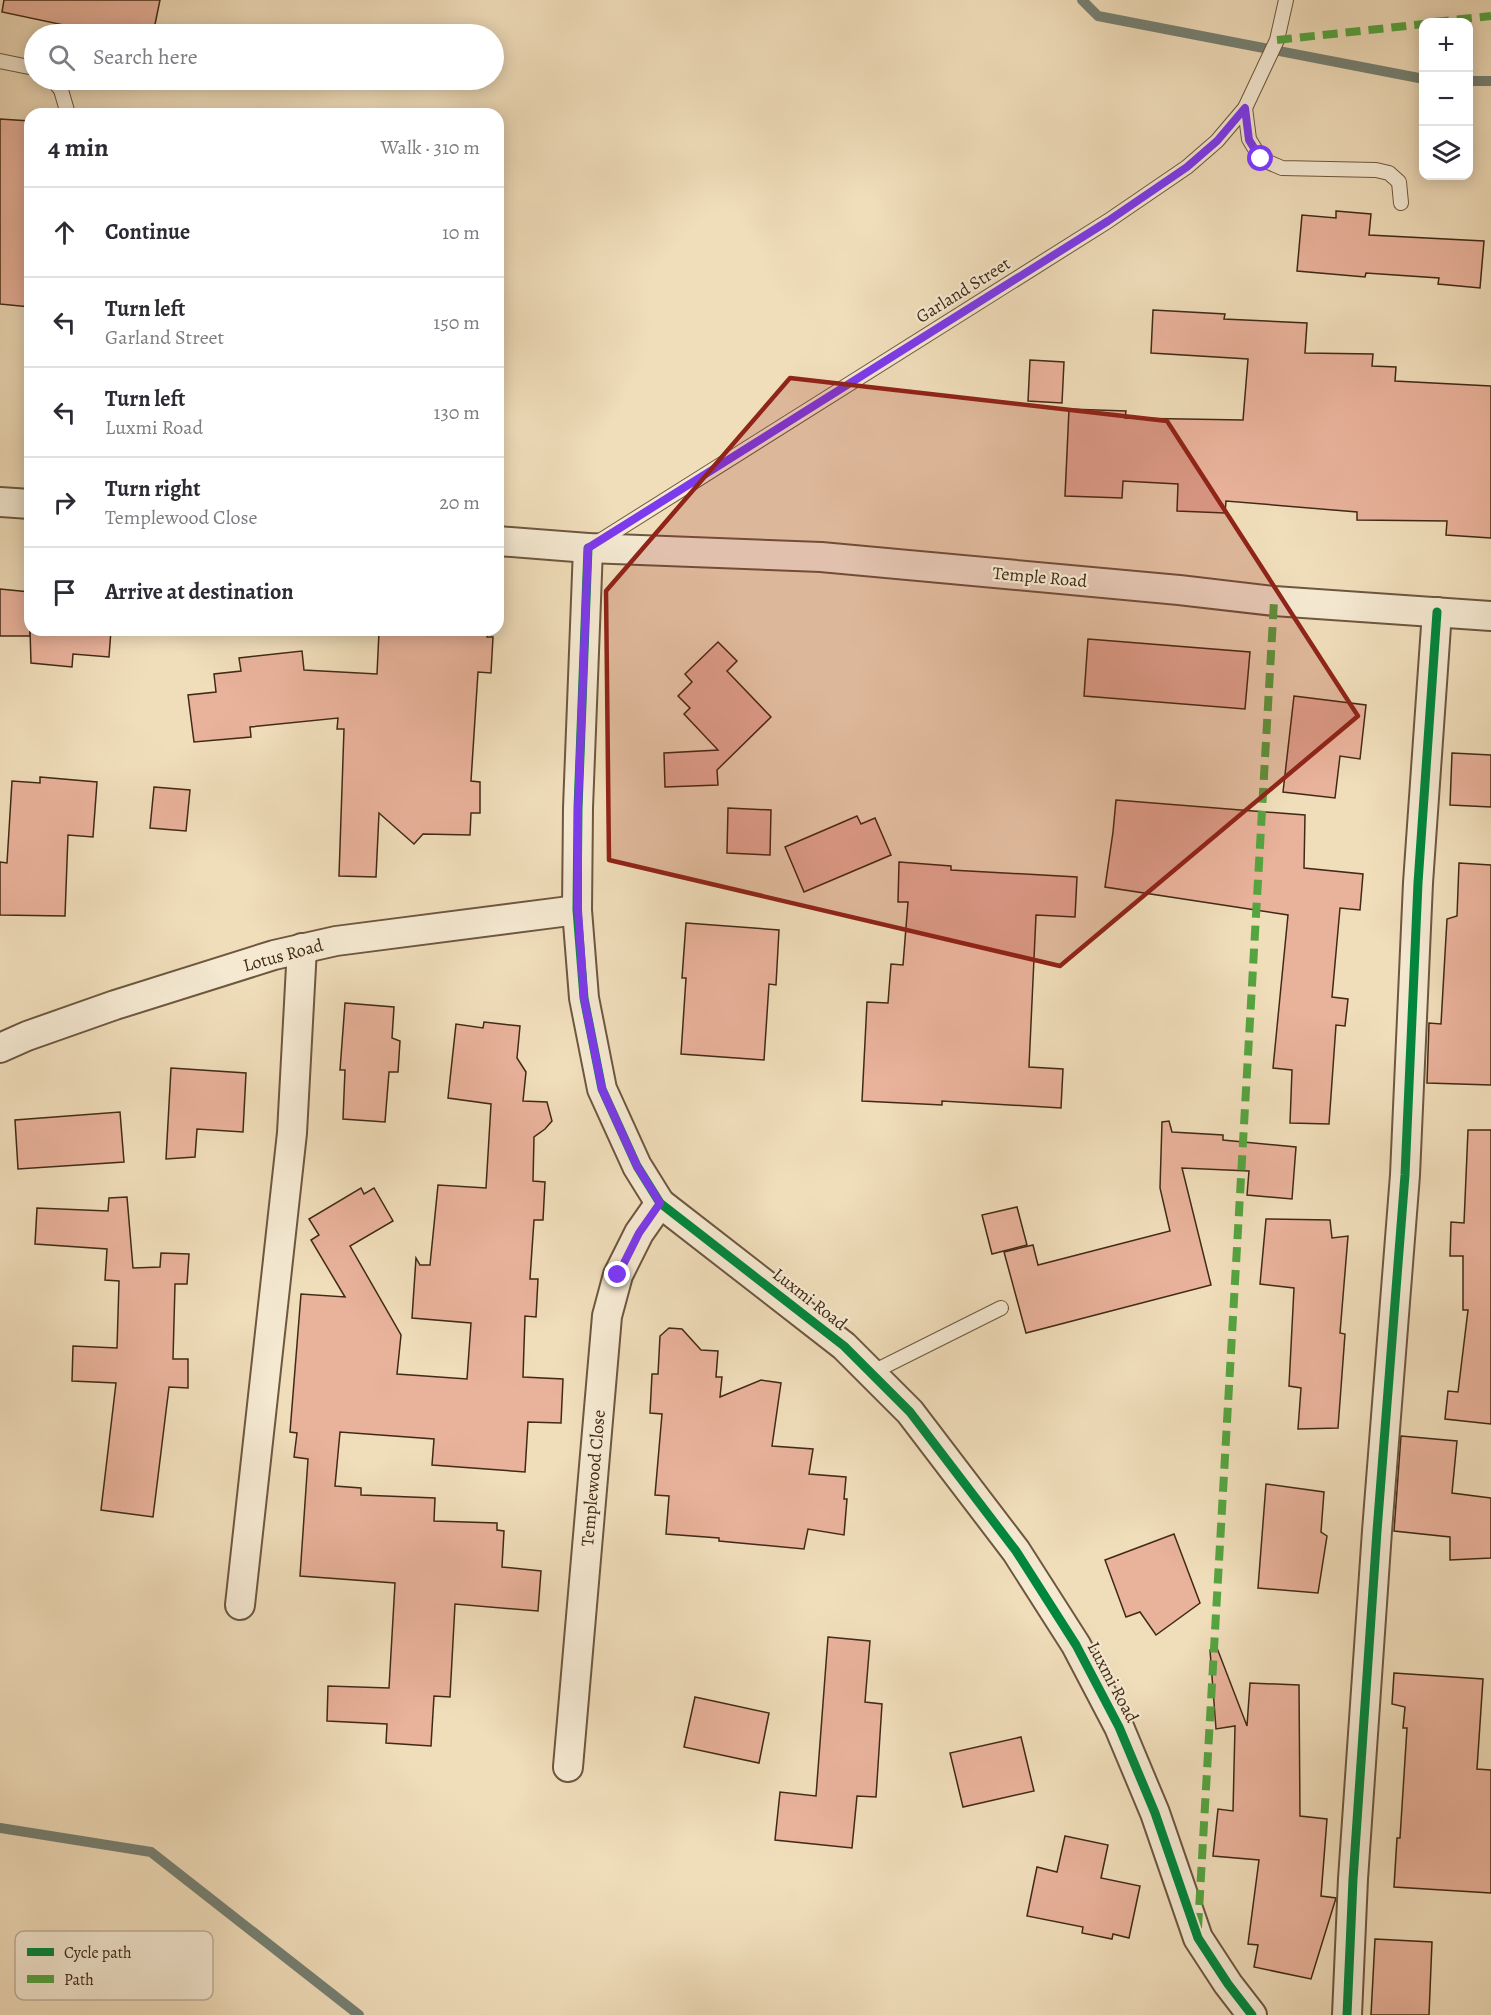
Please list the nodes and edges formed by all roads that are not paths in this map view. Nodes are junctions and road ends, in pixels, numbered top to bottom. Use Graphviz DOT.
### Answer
graph roads {
  1 [pos="1286,0"];
  2 [pos="0,61"];
  3 [pos="24,66"];
  4 [pos="61,90"];
  5 [pos="66,108"];
  6 [pos="1245,108"];
  7 [pos="1401,204"];
  8 [pos="0,502"];
  9 [pos="24,504"];
  10 [pos="504,541"];
  11 [pos="588,548"];
  12 [pos="1437,612"];
  13 [pos="1491,616"];
  14 [pos="578,910"];
  15 [pos="302,948"];
  16 [pos="0,1048"];
  17 [pos="660,1203"];
  18 [pos="1001,1308"];
  19 [pos="871,1373"];
  20 [pos="240,1605"];
  21 [pos="568,1767"];
  22 [pos="1252,2015"];
  23 [pos="1347,2015"];
  1 -- 6 [label="lane, Garland Street"];
  2 -- 3 [label="lane"];
  4 -- 5 [label="lane"];
  6 -- 7 [label="lane"];
  6 -- 11 [label="lane, Garland Street"];
  8 -- 9 [label="street"];
  10 -- 11 [label="street, Temple Road"];
  11 -- 12 [label="street, Temple Road"];
  11 -- 14 [label="street, Luxmi Road"];
  12 -- 13 [label="street, Temple Road"];
  12 -- 23 [label="street"];
  14 -- 15 [label="street, Lotus Road"];
  14 -- 17 [label="street, Luxmi Road"];
  15 -- 16 [label="street, Lotus Road"];
  15 -- 20 [label="street"];
  17 -- 19 [label="street, Luxmi Road"];
  17 -- 21 [label="street, Templewood Close"];
  18 -- 19 [label="lane"];
  19 -- 22 [label="street, Luxmi Road"];
}
